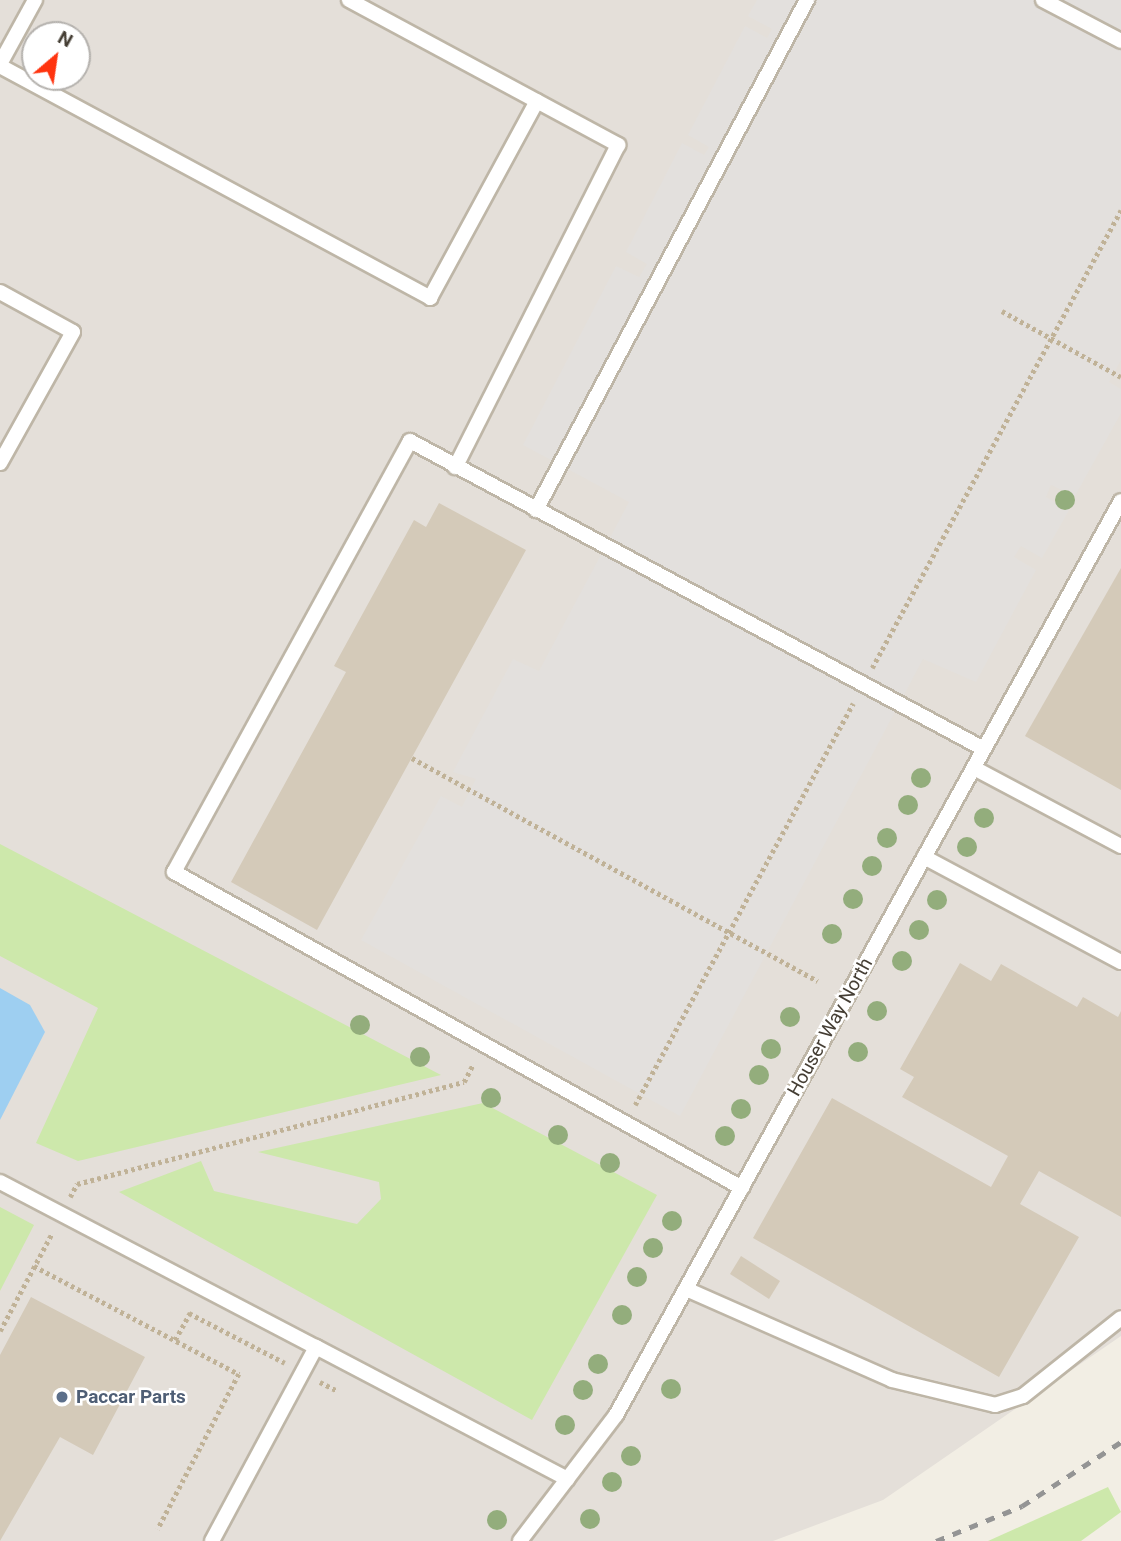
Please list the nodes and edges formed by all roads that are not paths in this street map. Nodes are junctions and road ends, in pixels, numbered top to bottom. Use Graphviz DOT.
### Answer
graph roads {
  1 [pos="35,0"];
  2 [pos="349,0"];
  3 [pos="807,0"];
  4 [pos="1043,0"];
  5 [pos="1121,41"];
  6 [pos="0,65"];
  7 [pos="537,101"];
  8 [pos="0,292"];
  9 [pos="0,463"];
  10 [pos="456,467"];
  11 [pos="1121,500"];
  12 [pos="536,510"];
  13 [pos="984,749"];
  14 [pos="974,768"];
  15 [pos="1121,846"];
  16 [pos="924,857"];
  17 [pos="1121,962"];
  18 [pos="0,1182"];
  19 [pos="741,1188"];
  20 [pos="686,1289"];
  21 [pos="1121,1318"];
  22 [pos="316,1347"];
  23 [pos="567,1479"];
  24 [pos="212,1541"];
  25 [pos="520,1541"];
  1 -- 6 [label="lane"];
  2 -- 7 [label="lane"];
  3 -- 12 [label="lane"];
  4 -- 5 [label="lane"];
  6 -- 7 [label="lane"];
  7 -- 10 [label="lane"];
  8 -- 9 [label="lane"];
  10 -- 12 [label="lane"];
  10 -- 19 [label="lane"];
  11 -- 13 [label="lane, Houser Way North"];
  12 -- 13 [label="lane"];
  13 -- 14 [label="lane, Houser Way North"];
  14 -- 15 [label="lane"];
  14 -- 16 [label="lane, Houser Way North"];
  16 -- 17 [label="lane"];
  16 -- 19 [label="lane, Houser Way North"];
  18 -- 22 [label="lane"];
  19 -- 20 [label="lane, Houser Way North"];
  20 -- 21 [label="lane"];
  20 -- 23 [label="lane, Houser Way North"];
  22 -- 23 [label="lane"];
  22 -- 24 [label="lane"];
  23 -- 25 [label="lane, Houser Way North"];
}
